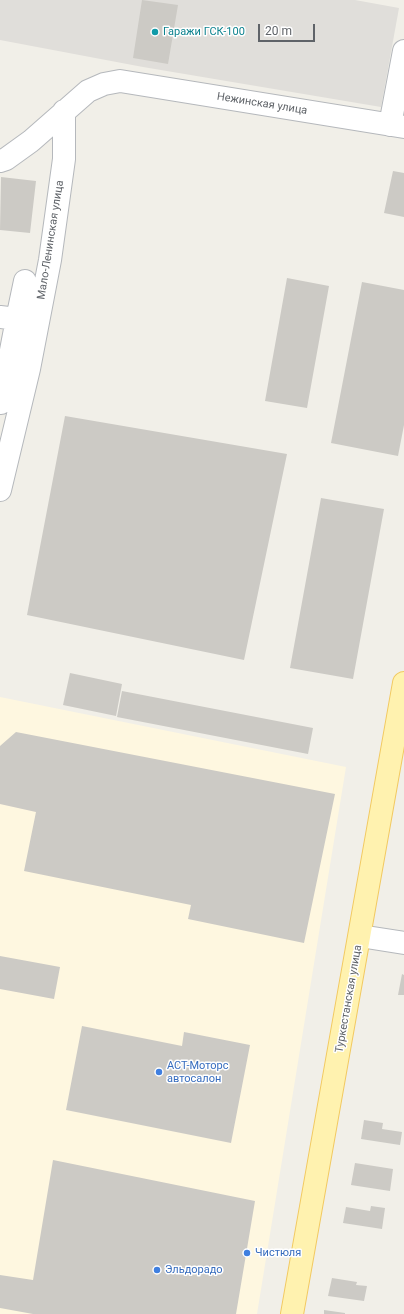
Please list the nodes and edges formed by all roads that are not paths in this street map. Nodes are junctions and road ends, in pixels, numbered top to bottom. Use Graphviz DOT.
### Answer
graph roads {
  1 [pos="404,51"];
  2 [pos="64,111"];
  3 [pos="397,126"];
  4 [pos="0,161"];
  5 [pos="25,281"];
  6 [pos="8,318"];
  7 [pos="7,404"];
  8 [pos="0,486"];
  9 [pos="404,683"];
  10 [pos="360,936"];
  11 [pos="404,943"];
  12 [pos="292,1314"];
  1 -- 3 [label="street"];
  2 -- 3 [label="street, Нежинская улица"];
  2 -- 4 [label="street"];
  2 -- 7 [label="street, Мало-Ленинская улица"];
  5 -- 6 [label="street"];
  6 -- 7 [label="street"];
  7 -- 8 [label="street"];
  9 -- 10 [label="main road, Туркестанская улица"];
  10 -- 11 [label="street"];
  10 -- 12 [label="main road, Туркестанская улица"];
}
